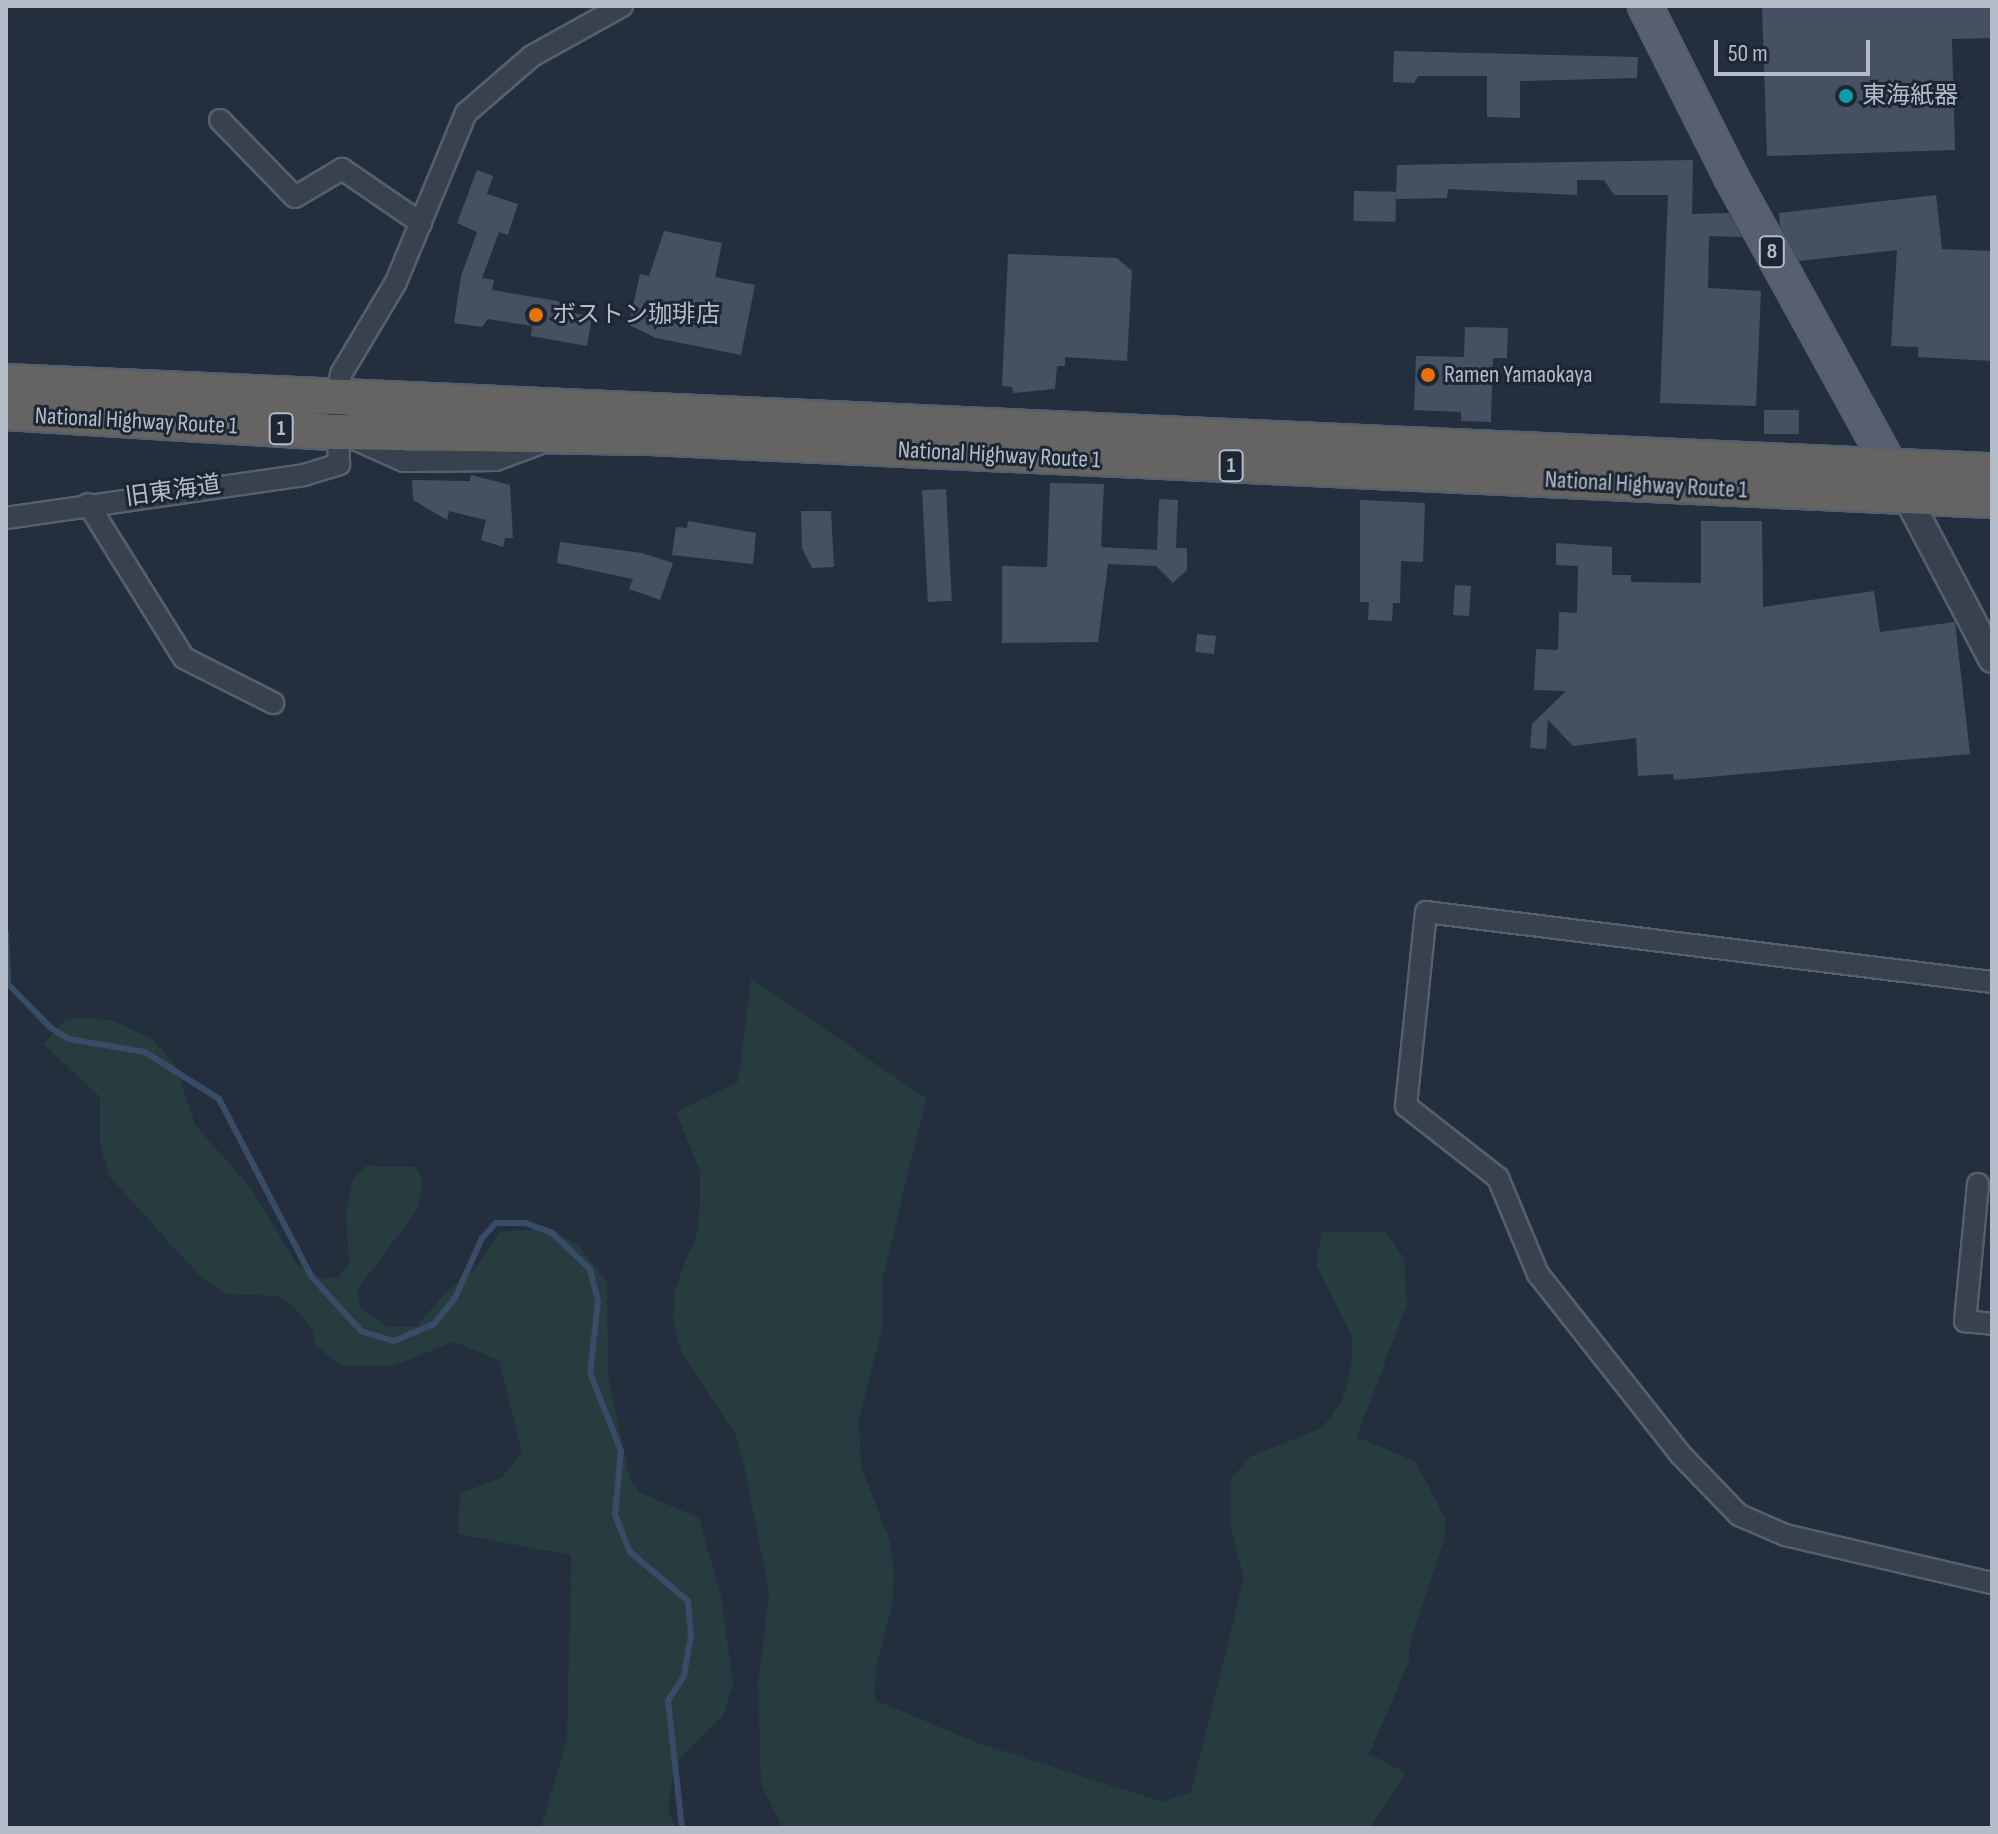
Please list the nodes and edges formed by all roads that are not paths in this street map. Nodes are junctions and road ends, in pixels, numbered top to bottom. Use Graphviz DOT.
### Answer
graph roads {
  1 [pos="622,6"];
  2 [pos="1645,6"];
  3 [pos="220,120"];
  4 [pos="421,223"];
  5 [pos="6,382"];
  6 [pos="6,412"];
  7 [pos="337,432"];
  8 [pos="556,437"];
  9 [pos="1029,443"];
  10 [pos="1525,465"];
  11 [pos="1887,465"];
  12 [pos="1992,471"];
  13 [pos="1906,495"];
  14 [pos="1992,500"];
  15 [pos="88,504"];
  16 [pos="6,518"];
  17 [pos="1992,659"];
  18 [pos="273,703"];
  19 [pos="1992,982"];
  20 [pos="1978,1184"];
  21 [pos="1992,1324"];
  22 [pos="1992,1583"];
  1 -- 4 [label="street"];
  2 -- 11 [label="main road, 8"];
  3 -- 4 [label="street"];
  4 -- 7 [label="street"];
  5 -- 7 [label="highway, National Highway Route 1 / 1"];
  6 -- 7 [label="highway, National Highway Route 1 / 1"];
  7 -- 8 [label="highway, National Highway Route 1 / 1"];
  7 -- 8 [label="street"];
  7 -- 9 [label="highway, National Highway Route 1 / 1"];
  7 -- 15 [label="street, 旧東海道"];
  8 -- 9 [label="highway, National Highway Route 1 / 1"];
  9 -- 10 [label="highway, National Highway Route 1 / 1"];
  10 -- 11 [label="highway, National Highway Route 1 / 1"];
  10 -- 13 [label="highway, National Highway Route 1 / 1"];
  11 -- 12 [label="highway, National Highway Route 1 / 1"];
  11 -- 13 [label="main road, 8"];
  13 -- 14 [label="highway, National Highway Route 1 / 1"];
  13 -- 17 [label="street"];
  15 -- 16 [label="street, 旧東海道"];
  15 -- 18 [label="street"];
  19 -- 22 [label="street"];
  20 -- 21 [label="street"];
}
